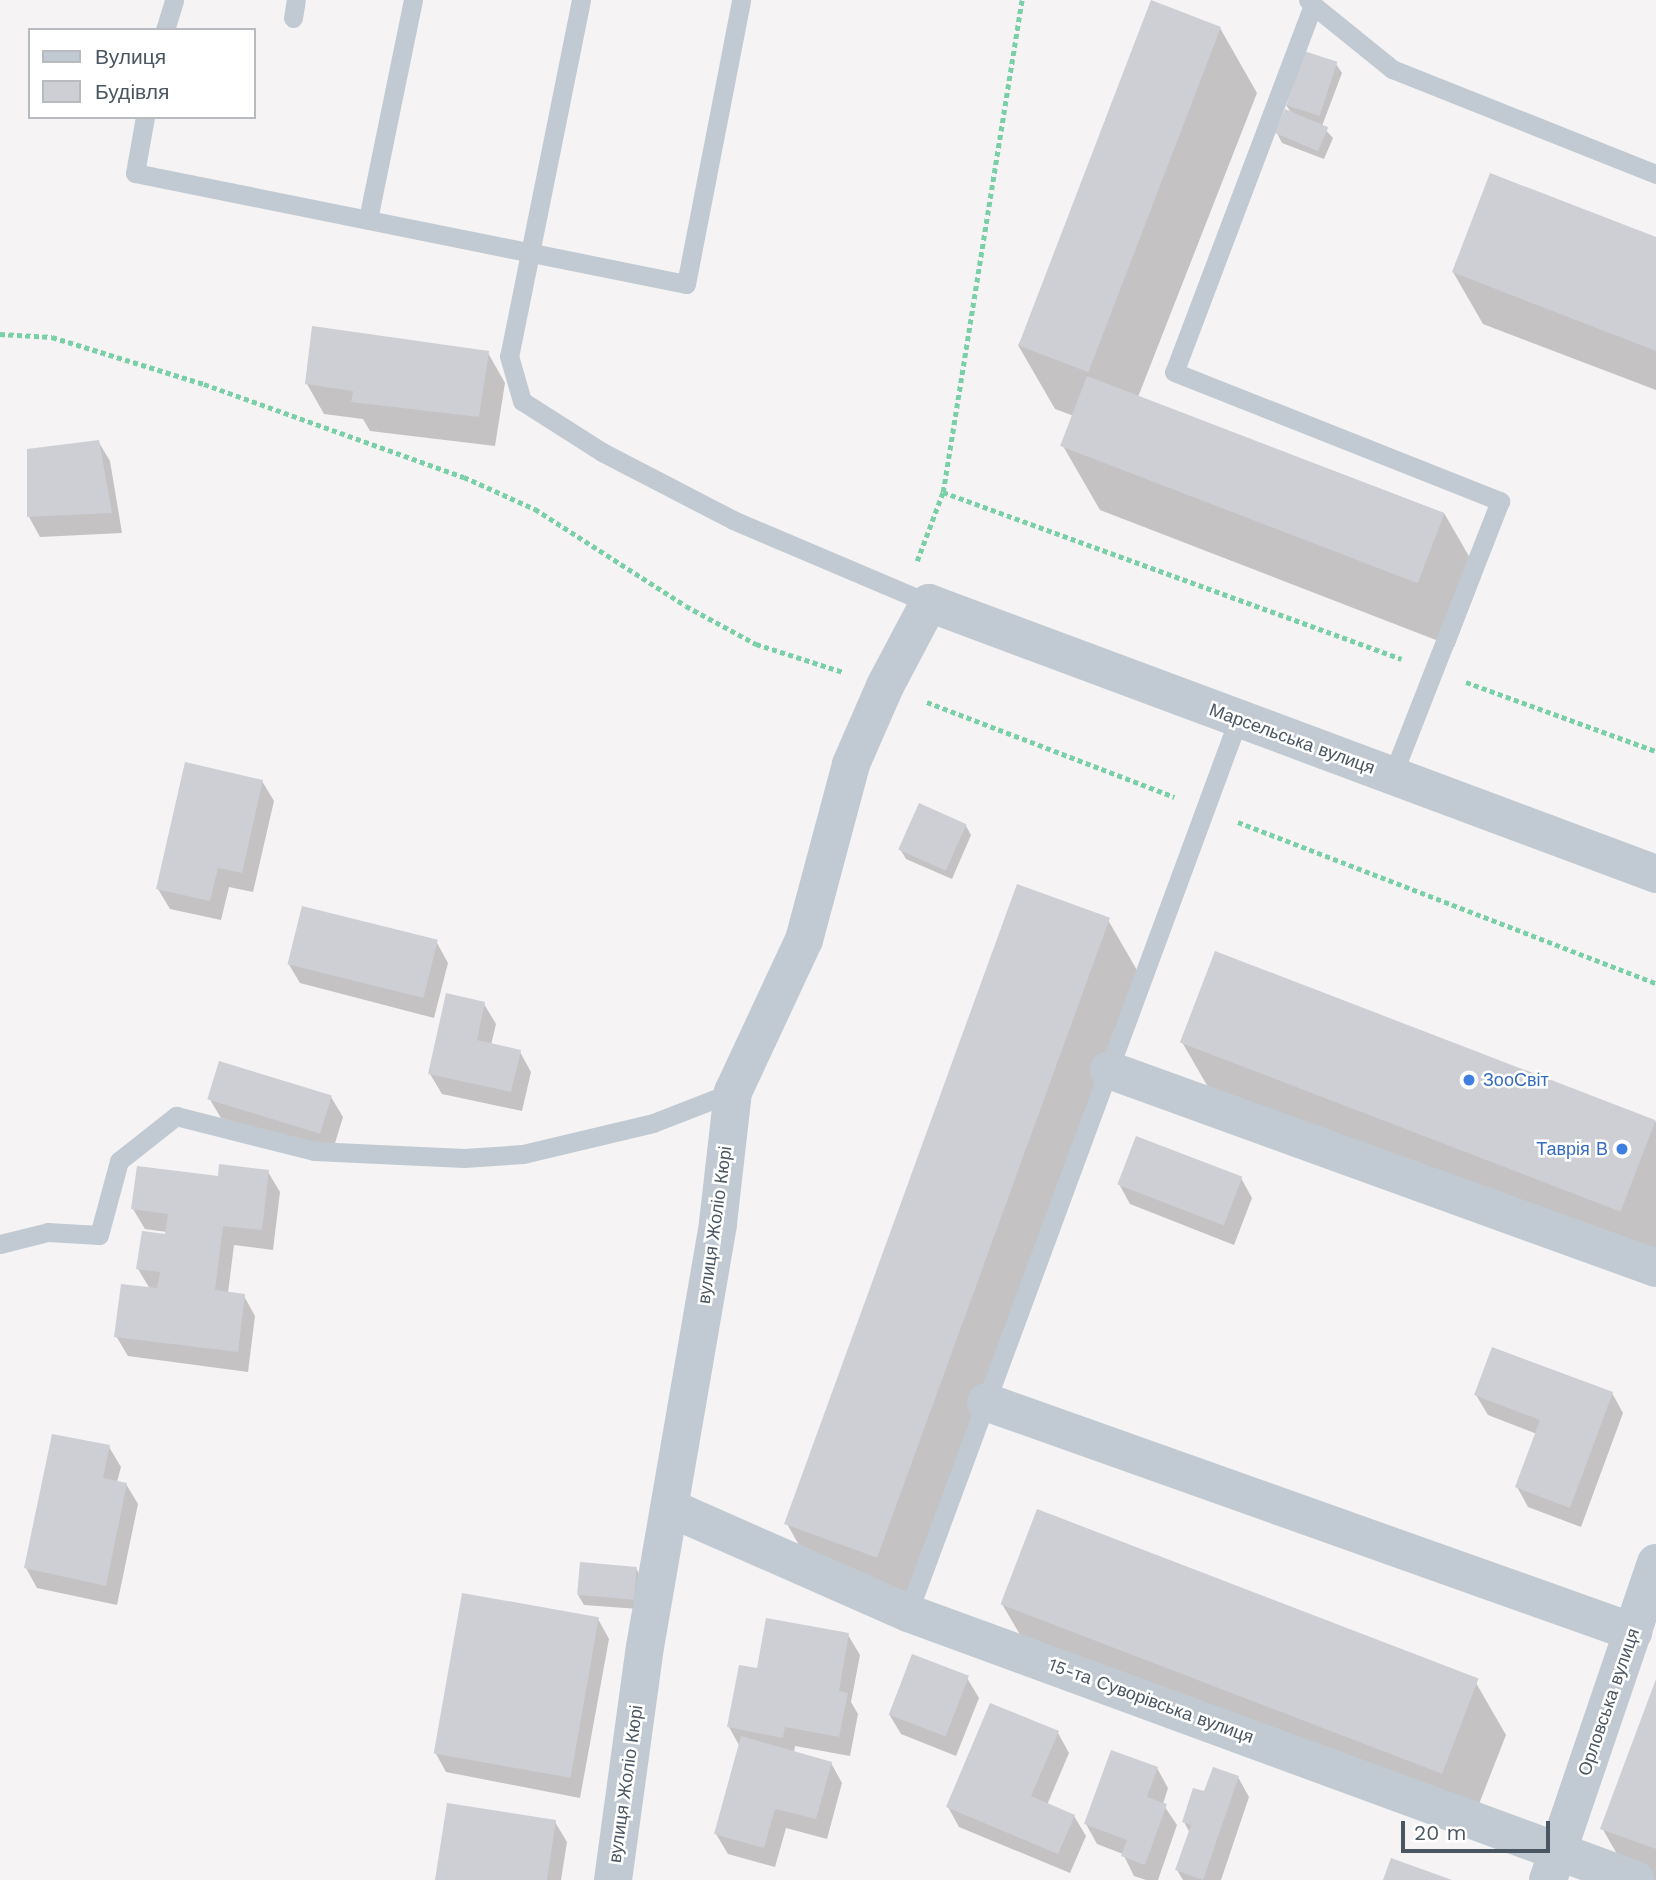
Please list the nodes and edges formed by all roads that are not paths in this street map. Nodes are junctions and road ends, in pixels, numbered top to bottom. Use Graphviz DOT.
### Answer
graph roads {
  1 [pos="174,0"];
  2 [pos="413,0"];
  3 [pos="581,0"];
  4 [pos="741,0"];
  5 [pos="1310,2"];
  6 [pos="166,28"];
  7 [pos="145,119"];
  8 [pos="1656,174"];
  9 [pos="368,219"];
  10 [pos="528,253"];
  11 [pos="917,598"];
  12 [pos="1238,720"];
  13 [pos="1392,776"];
  14 [pos="1656,874"];
  15 [pos="1109,1070"];
  16 [pos="733,1092"];
  17 [pos="0,1244"];
  18 [pos="1656,1268"];
  19 [pos="986,1402"];
  20 [pos="670,1508"];
  21 [pos="1656,1563"];
  22 [pos="908,1613"];
  23 [pos="1633,1632"];
  24 [pos="1554,1865"];
  25 [pos="613,1880"];
  26 [pos="1636,1880"];
  1 -- 6 [label="lane"];
  2 -- 9 [label="lane"];
  3 -- 10 [label="lane"];
  4 -- 10 [label="lane"];
  5 -- 8 [label="lane"];
  5 -- 13 [label="lane"];
  7 -- 9 [label="lane"];
  9 -- 10 [label="lane"];
  10 -- 11 [label="lane"];
  11 -- 12 [label="street, Марсельська вулиця"];
  11 -- 16 [label="street, вулиця Жоліо Кюрі"];
  12 -- 13 [label="street, Марсельська вулиця"];
  12 -- 15 [label="lane"];
  13 -- 14 [label="street, Марсельська вулиця"];
  15 -- 18 [label="street"];
  15 -- 19 [label="lane"];
  16 -- 17 [label="lane"];
  16 -- 20 [label="street, вулиця Жоліо Кюрі"];
  19 -- 22 [label="lane"];
  19 -- 23 [label="street"];
  20 -- 22 [label="street, 15-та Суворівська вулиця"];
  20 -- 25 [label="street, вулиця Жоліо Кюрі"];
  21 -- 23 [label="street, Орловська вулиця"];
  22 -- 24 [label="street, 15-та Суворівська вулиця"];
  23 -- 24 [label="street, Орловська вулиця"];
  24 -- 26 [label="street, 15-та Суворівська вулиця"];
}
